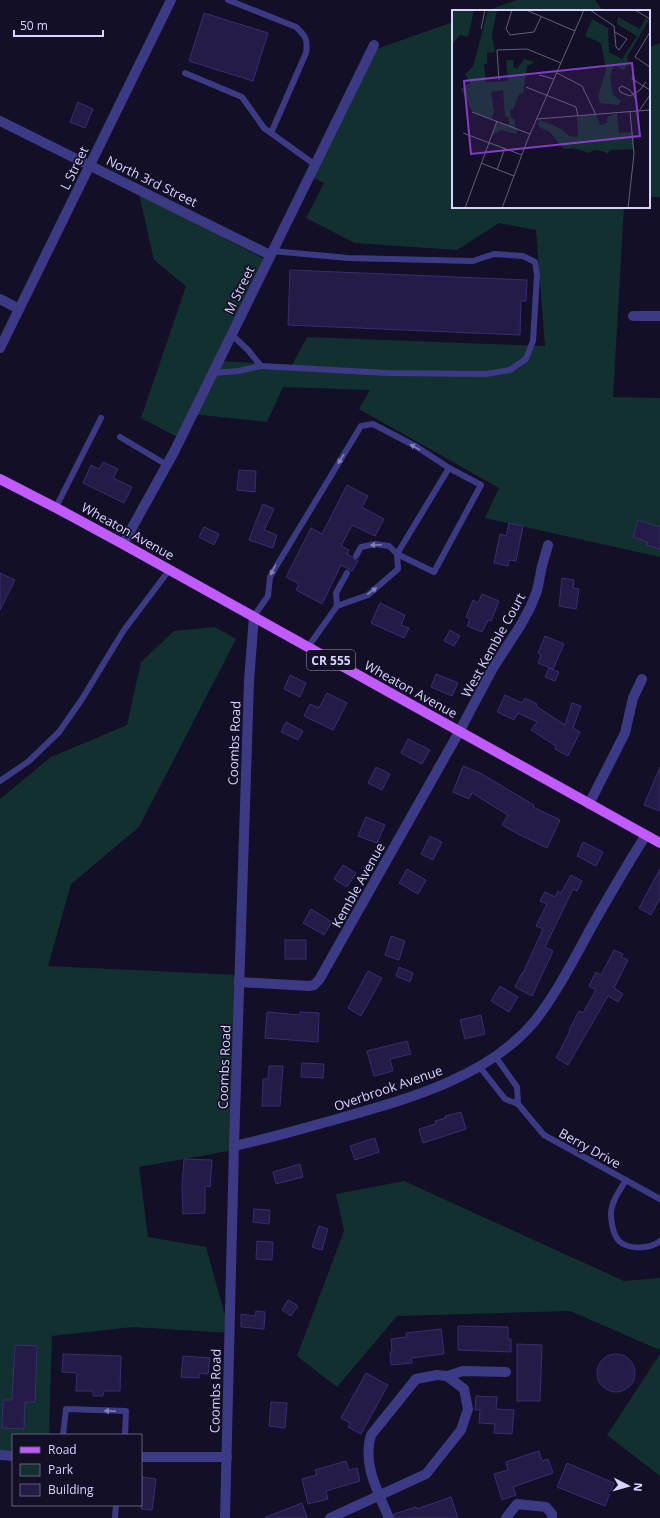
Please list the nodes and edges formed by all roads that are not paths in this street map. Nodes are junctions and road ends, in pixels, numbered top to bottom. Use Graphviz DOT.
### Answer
graph roads {
  1 [pos="171,0"];
  2 [pos="228,0"];
  3 [pos="374,45"];
  4 [pos="185,73"];
  5 [pos="0,121"];
  6 [pos="271,133"];
  7 [pos="314,164"];
  8 [pos="90,165"];
  9 [pos="272,253"];
  10 [pos="0,300"];
  11 [pos="19,309"];
  12 [pos="633,316"];
  13 [pos="660,316"];
  14 [pos="231,334"];
  15 [pos="0,348"];
  16 [pos="261,366"];
  17 [pos="213,373"];
  18 [pos="101,418"];
  19 [pos="120,437"];
  20 [pos="167,465"];
  21 [pos="448,468"];
  22 [pos="0,479"];
  23 [pos="56,507"];
  24 [pos="124,544"];
  25 [pos="548,545"];
  26 [pos="397,554"];
  27 [pos="356,556"];
  28 [pos="170,570"];
  29 [pos="347,573"];
  30 [pos="337,606"];
  31 [pos="254,616"];
  32 [pos="308,647"];
  33 [pos="642,679"];
  34 [pos="459,732"];
  35 [pos="0,781"];
  36 [pos="589,804"];
  37 [pos="646,835"];
  38 [pos="660,843"];
  39 [pos="239,982"];
  40 [pos="495,1056"];
  41 [pos="479,1066"];
  42 [pos="518,1104"];
  43 [pos="234,1146"];
  44 [pos="626,1180"];
  45 [pos="660,1199"];
  46 [pos="660,1241"];
  47 [pos="506,1372"];
  48 [pos="447,1376"];
  49 [pos="63,1434"];
  50 [pos="125,1434"];
  51 [pos="0,1455"];
  52 [pos="12,1456"];
  53 [pos="142,1457"];
  54 [pos="227,1457"];
  55 [pos="380,1496"];
  56 [pos="116,1506"];
  57 [pos="115,1518"];
  58 [pos="225,1518"];
  59 [pos="330,1518"];
  60 [pos="389,1518"];
  61 [pos="506,1518"];
  62 [pos="552,1518"];
  1 -- 8 [label="street, L Street"];
  2 -- 6 [label="lane"];
  3 -- 7 [label="street, M Street"];
  4 -- 6 [label="lane"];
  5 -- 8 [label="street, North 3rd Street"];
  6 -- 7 [label="lane"];
  7 -- 9 [label="street, M Street"];
  8 -- 9 [label="street, North 3rd Street"];
  8 -- 11 [label="street, L Street"];
  9 -- 14 [label="street, M Street"];
  9 -- 16 [label="lane"];
  10 -- 11 [label="street"];
  11 -- 15 [label="street, L Street"];
  12 -- 13 [label="street"];
  14 -- 16 [label="lane"];
  14 -- 17 [label="street, M Street"];
  16 -- 17 [label="lane"];
  17 -- 20 [label="street, M Street"];
  18 -- 23 [label="lane"];
  19 -- 20 [label="lane"];
  20 -- 24 [label="street, M Street"];
  21 -- 26 [label="lane"];
  21 -- 26 [label="lane"];
  21 -- 31 [label="lane, one-way"];
  22 -- 23 [label="main road, Wheaton Avenue / CR 555"];
  23 -- 24 [label="main road, Wheaton Avenue / CR 555"];
  24 -- 28 [label="main road, Wheaton Avenue / CR 555"];
  25 -- 34 [label="street, West Kemble Court"];
  26 -- 27 [label="lane, one-way"];
  30 -- 26 [label="lane, one-way"];
  28 -- 31 [label="main road, Wheaton Avenue / CR 555"];
  28 -- 35 [label="lane"];
  29 -- 30 [label="lane"];
  30 -- 32 [label="lane"];
  31 -- 32 [label="main road, Wheaton Avenue / CR 555"];
  31 -- 39 [label="street, Coombs Road"];
  32 -- 34 [label="main road, Wheaton Avenue / CR 555"];
  33 -- 36 [label="street"];
  34 -- 36 [label="main road, Wheaton Avenue / CR 555"];
  34 -- 39 [label="street, Kemble Avenue"];
  36 -- 37 [label="main road, Wheaton Avenue / CR 555"];
  37 -- 38 [label="main road, Wheaton Avenue / CR 555"];
  37 -- 40 [label="street, Overbrook Avenue"];
  39 -- 43 [label="street, Coombs Road"];
  40 -- 41 [label="street, Overbrook Avenue"];
  40 -- 42 [label="lane"];
  41 -- 42 [label="lane, Berry Drive"];
  41 -- 43 [label="street, Overbrook Avenue"];
  42 -- 44 [label="lane, Berry Drive"];
  43 -- 54 [label="street, Coombs Road"];
  44 -- 45 [label="lane, Berry Drive"];
  44 -- 46 [label="lane"];
  47 -- 48 [label="street"];
  48 -- 55 [label="street"];
  48 -- 55 [label="street"];
  50 -- 49 [label="lane, one-way"];
  51 -- 52 [label="street"];
  53 -- 54 [label="street"];
  54 -- 58 [label="street, Coombs Road"];
  55 -- 59 [label="street"];
  55 -- 60 [label="street"];
  56 -- 57 [label="lane"];
  61 -- 62 [label="street"];
}
